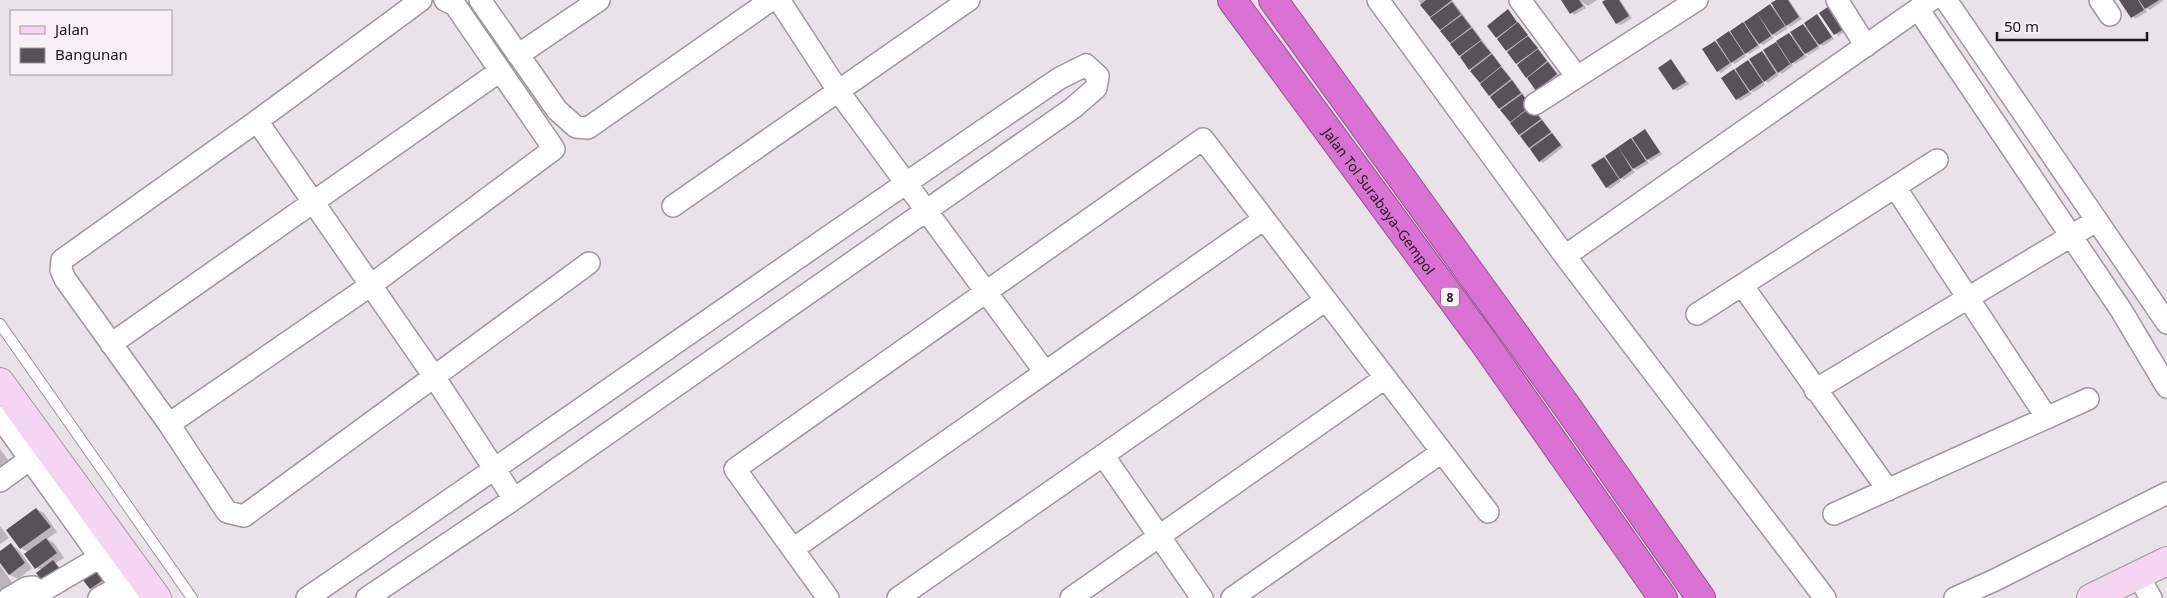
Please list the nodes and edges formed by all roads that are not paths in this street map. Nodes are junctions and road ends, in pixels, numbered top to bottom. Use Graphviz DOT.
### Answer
graph roads {
  1 [pos="421,0"];
  2 [pos="445,0"];
  3 [pos="480,0"];
  4 [pos="599,0"];
  5 [pos="771,0"];
  6 [pos="778,0"];
  7 [pos="969,0"];
  8 [pos="1232,0"];
  9 [pos="1273,0"];
  10 [pos="1378,0"];
  11 [pos="1520,0"];
  12 [pos="1697,0"];
  13 [pos="1837,0"];
  14 [pos="1946,0"];
  15 [pos="1925,4"];
  16 [pos="1866,46"];
  17 [pos="518,55"];
  18 [pos="500,71"];
  19 [pos="1577,77"];
  20 [pos="839,92"];
  21 [pos="1535,104"];
  22 [pos="257,121"];
  23 [pos="1937,160"];
  24 [pos="906,182"];
  25 [pos="1895,187"];
  26 [pos="314,203"];
  27 [pos="672,206"];
  28 [pos="926,209"];
  29 [pos="1264,219"];
  30 [pos="2096,221"];
  31 [pos="2070,237"];
  32 [pos="1565,256"];
  33 [pos="589,263"];
  34 [pos="371,285"];
  35 [pos="1742,285"];
  36 [pos="986,291"];
  37 [pos="1966,298"];
  38 [pos="1326,300"];
  39 [pos="1697,314"];
  40 [pos="2167,323"];
  41 [pos="0,324"];
  42 [pos="111,344"];
  43 [pos="1045,372"];
  44 [pos="433,375"];
  45 [pos="1385,378"];
  46 [pos="0,382"];
  47 [pos="2167,387"];
  48 [pos="1816,390"];
  49 [pos="2088,399"];
  50 [pos="0,416"];
  51 [pos="2046,418"];
  52 [pos="169,424"];
  53 [pos="1442,452"];
  54 [pos="1103,455"];
  55 [pos="30,459"];
  56 [pos="496,469"];
  57 [pos="0,481"];
  58 [pos="1888,490"];
  59 [pos="2167,493"];
  60 [pos="514,499"];
  61 [pos="1488,512"];
  62 [pos="1834,514"];
  63 [pos="1159,536"];
  64 [pos="793,549"];
  65 [pos="110,550"];
  66 [pos="2167,561"];
  67 [pos="131,587"];
  68 [pos="2144,587"];
  69 [pos="40,595"];
  70 [pos="2101,596"];
  71 [pos="9,598"];
  72 [pos="99,598"];
  73 [pos="157,598"];
  74 [pos="192,598"];
  75 [pos="307,598"];
  76 [pos="367,598"];
  77 [pos="828,598"];
  78 [pos="898,598"];
  79 [pos="1071,598"];
  80 [pos="1202,598"];
  81 [pos="1232,598"];
  82 [pos="1663,598"];
  83 [pos="1701,598"];
  84 [pos="1824,598"];
  85 [pos="1955,598"];
  1 -- 22 [label="street"];
  2 -- 18 [label="street"];
  3 -- 17 [label="street"];
  4 -- 17 [label="street"];
  5 -- 17 [label="street"];
  6 -- 20 [label="street"];
  7 -- 20 [label="street"];
  8 -- 82 [label="highway, Jalan Tol Surabaya–Gempol / 8"];
  9 -- 83 [label="highway, 8"];
  10 -- 32 [label="street"];
  11 -- 19 [label="street"];
  12 -- 19 [label="street"];
  13 -- 16 [label="street"];
  14 -- 30 [label="street"];
  15 -- 16 [label="street"];
  15 -- 31 [label="street"];
  16 -- 32 [label="street"];
  18 -- 26 [label="street"];
  18 -- 34 [label="street"];
  19 -- 21 [label="street"];
  20 -- 24 [label="street"];
  20 -- 27 [label="street"];
  22 -- 26 [label="street"];
  22 -- 42 [label="street"];
  23 -- 25 [label="street"];
  24 -- 28 [label="street"];
  24 -- 28 [label="street"];
  24 -- 56 [label="street"];
  25 -- 35 [label="street"];
  25 -- 37 [label="street"];
  26 -- 34 [label="street"];
  26 -- 42 [label="street"];
  28 -- 36 [label="street"];
  28 -- 60 [label="street"];
  29 -- 36 [label="street"];
  29 -- 38 [label="street"];
  29 -- 43 [label="street"];
  30 -- 31 [label="street"];
  30 -- 40 [label="street"];
  31 -- 37 [label="street"];
  31 -- 47 [label="street"];
  32 -- 84 [label="street"];
  33 -- 44 [label="street"];
  34 -- 44 [label="street"];
  34 -- 52 [label="street"];
  35 -- 39 [label="street"];
  35 -- 48 [label="street"];
  36 -- 43 [label="street"];
  36 -- 64 [label="street"];
  37 -- 48 [label="street"];
  37 -- 51 [label="street"];
  38 -- 45 [label="street"];
  38 -- 54 [label="street"];
  41 -- 74 [label="lane"];
  42 -- 52 [label="street"];
  43 -- 64 [label="street"];
  44 -- 52 [label="street"];
  44 -- 56 [label="street"];
  45 -- 53 [label="street"];
  45 -- 63 [label="street"];
  46 -- 65 [label="street"];
  48 -- 58 [label="street"];
  49 -- 51 [label="street"];
  50 -- 55 [label="street"];
  51 -- 58 [label="street"];
  53 -- 61 [label="street"];
  53 -- 81 [label="street"];
  54 -- 63 [label="street"];
  54 -- 78 [label="street"];
  55 -- 57 [label="street"];
  55 -- 65 [label="street"];
  56 -- 60 [label="street"];
  56 -- 75 [label="street"];
  58 -- 62 [label="street"];
  59 -- 85 [label="street"];
  60 -- 76 [label="street"];
  63 -- 79 [label="street"];
  63 -- 80 [label="street"];
  64 -- 77 [label="street"];
  65 -- 67 [label="street"];
  65 -- 69 [label="street"];
  66 -- 68 [label="street"];
  67 -- 72 [label="street"];
  67 -- 73 [label="street"];
  68 -- 70 [label="street"];
  69 -- 71 [label="street"];
}
